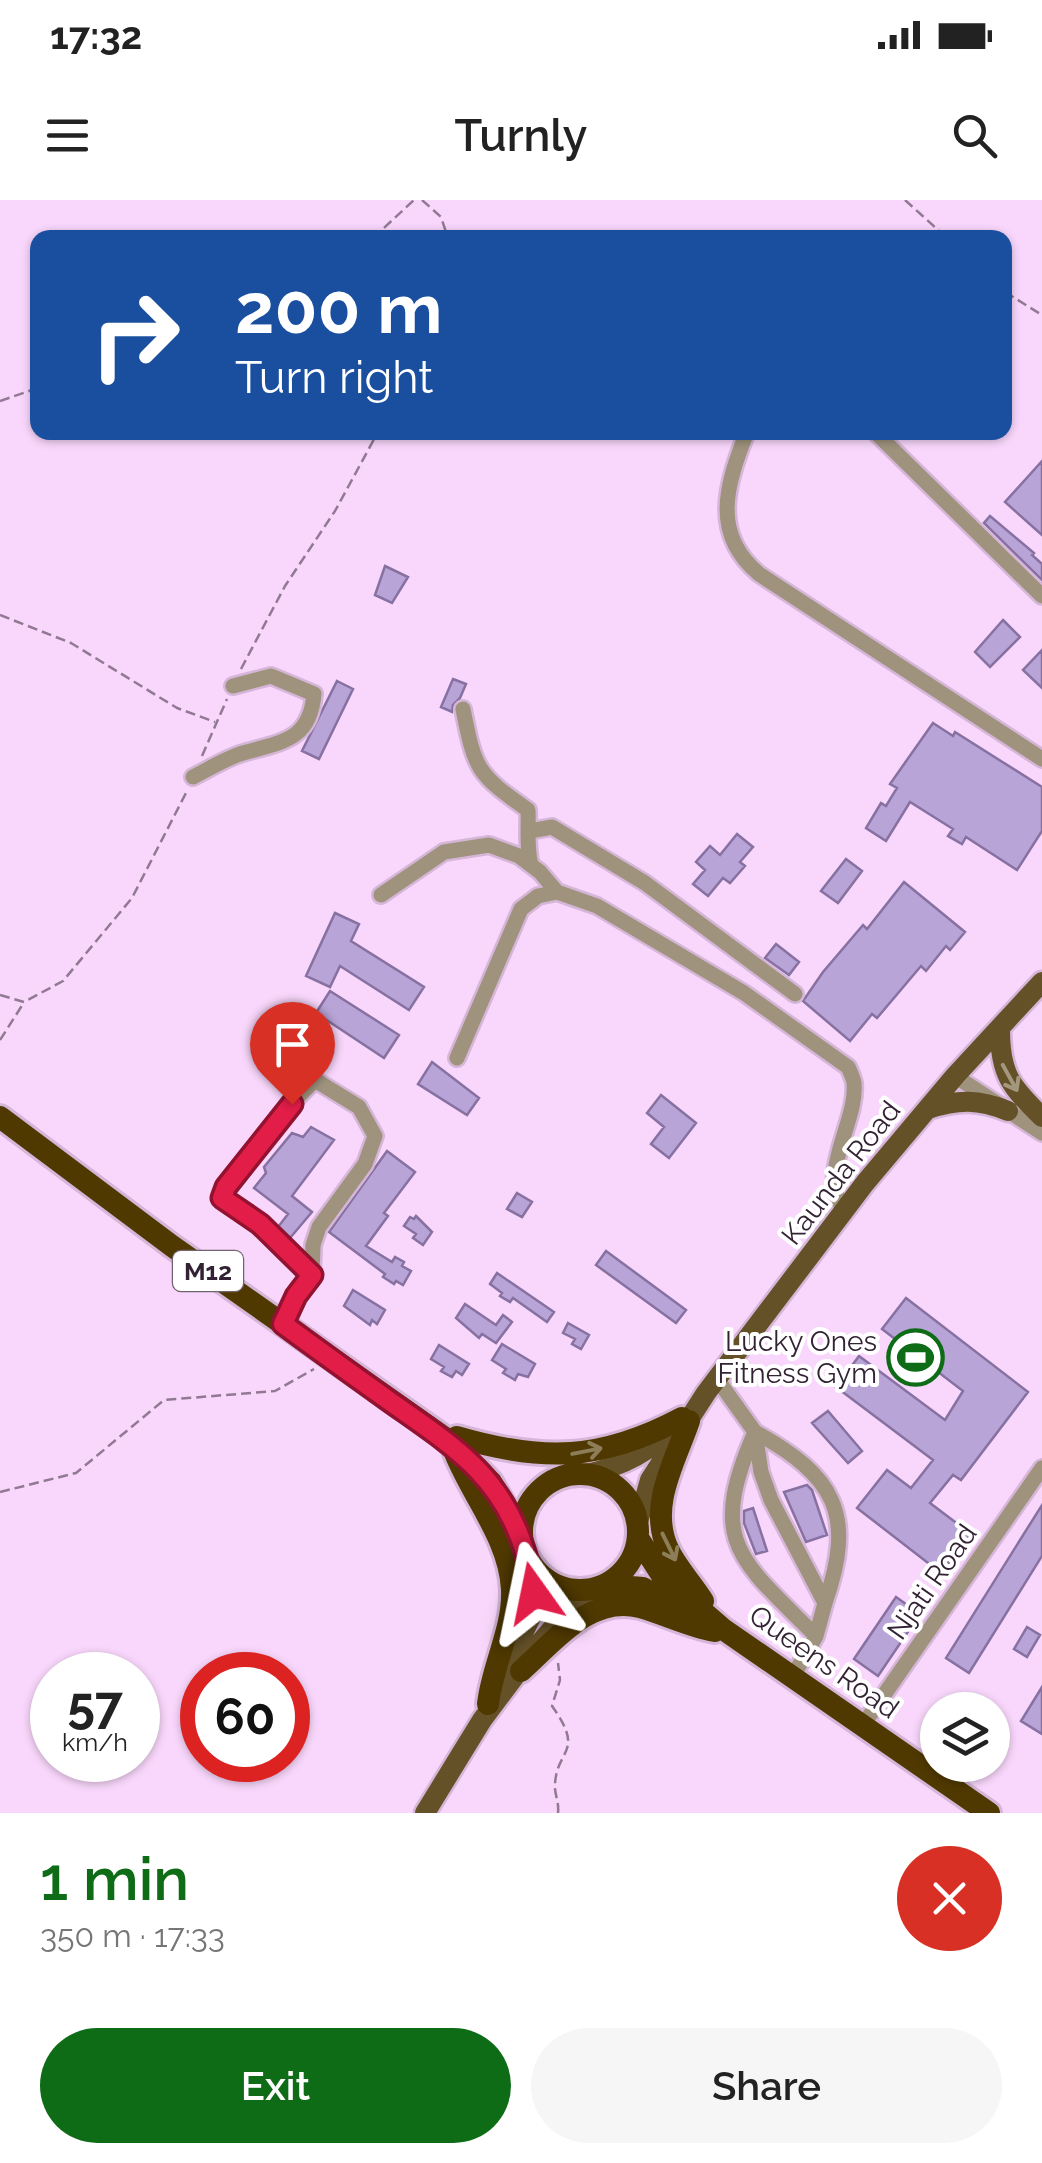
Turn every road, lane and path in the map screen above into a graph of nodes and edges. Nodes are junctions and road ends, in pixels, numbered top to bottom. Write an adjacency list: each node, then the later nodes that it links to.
1 (414, 200): 4 (path)
2 (422, 200): 5 (path)
3 (905, 200): 6 (path)
4 (382, 230)
5 (445, 230)
6 (938, 230)
7 (1012, 296): 8 (path)
8 (1042, 315)
9 (30, 391): 10 (path)
10 (0, 402)
11 (374, 440): 14 (path)
12 (745, 440): 20 (street)
13 (883, 440): 15 (street)
14 (335, 511)
15 (1042, 596)
16 (0, 615): 19 (path)
17 (232, 686): 21 (street)
18 (463, 709): 22 (street)
19 (216, 723)
20 (1042, 759)
21 (193, 776)
22 (528, 810): 23 (street); 24 (street)
23 (552, 827): 24 (street); 29 (street)
24 (530, 831): 25 (street)
25 (530, 865): 26 (street); 27 (street)
26 (557, 892): 33 (street); 40 (street)
27 (381, 895)
28 (1042, 982): 31 (main road, Kaunda Road)
29 (794, 994)
30 (24, 1002): 32 (path)
31 (1000, 1030): 34 (main road, Kaunda Road); 38 (main road, one-way to 38)
32 (0, 1040)
33 (457, 1058)
34 (954, 1076): 35 (main road, Kaunda Road); 36 (street)
35 (924, 1110): 36 (main road); 40 (main road, Kaunda Road)
36 (1008, 1112): 39 (street)
37 (0, 1116): 42 (highway, M12)
38 (1042, 1117)
39 (1042, 1133)
40 (845, 1211): 44 (main road, Kaunda Road)
41 (312, 1275): 41 (street); 42 (street)
42 (283, 1324): 43 (highway, M12)
43 (331, 1360): 47 (highway, M12); 50 (path)
44 (717, 1379): 45 (main road, Kaunda Road); 46 (street)
45 (688, 1416): 47 (highway, one-way to 45); 49 (main road, Kaunda Road); 51 (main road, Kaunda Road); 56 (highway, one-way to 56)
46 (755, 1432): 55 (street); 55 (street); 57 (street)
47 (454, 1440): 49 (highway, M12); 52 (highway, M12); 61 (highway)
48 (1042, 1468): 62 (street, Njati Road)
49 (576, 1474): 51 (highway, M12); 52 (highway)
50 (0, 1492)
51 (638, 1530): 54 (highway); 56 (highway, M12)
52 (521, 1534): 53 (highway, M12)
53 (532, 1566): 54 (highway, M12); 61 (main road)
54 (598, 1587): 56 (highway, M12); 59 (main road)
55 (825, 1603): 57 (street)
56 (719, 1628): 58 (highway); 60 (highway, Queens Road / M12)
57 (816, 1636): 60 (street)
58 (552, 1643): 59 (highway); 64 (path)
59 (520, 1671): 61 (main road)
60 (792, 1678): 62 (highway, Queens Road / M12)
61 (485, 1712): 63 (main road)
62 (863, 1725): 65 (highway, Queens Road / M12)
63 (424, 1813)
64 (558, 1813)
65 (988, 1813)

